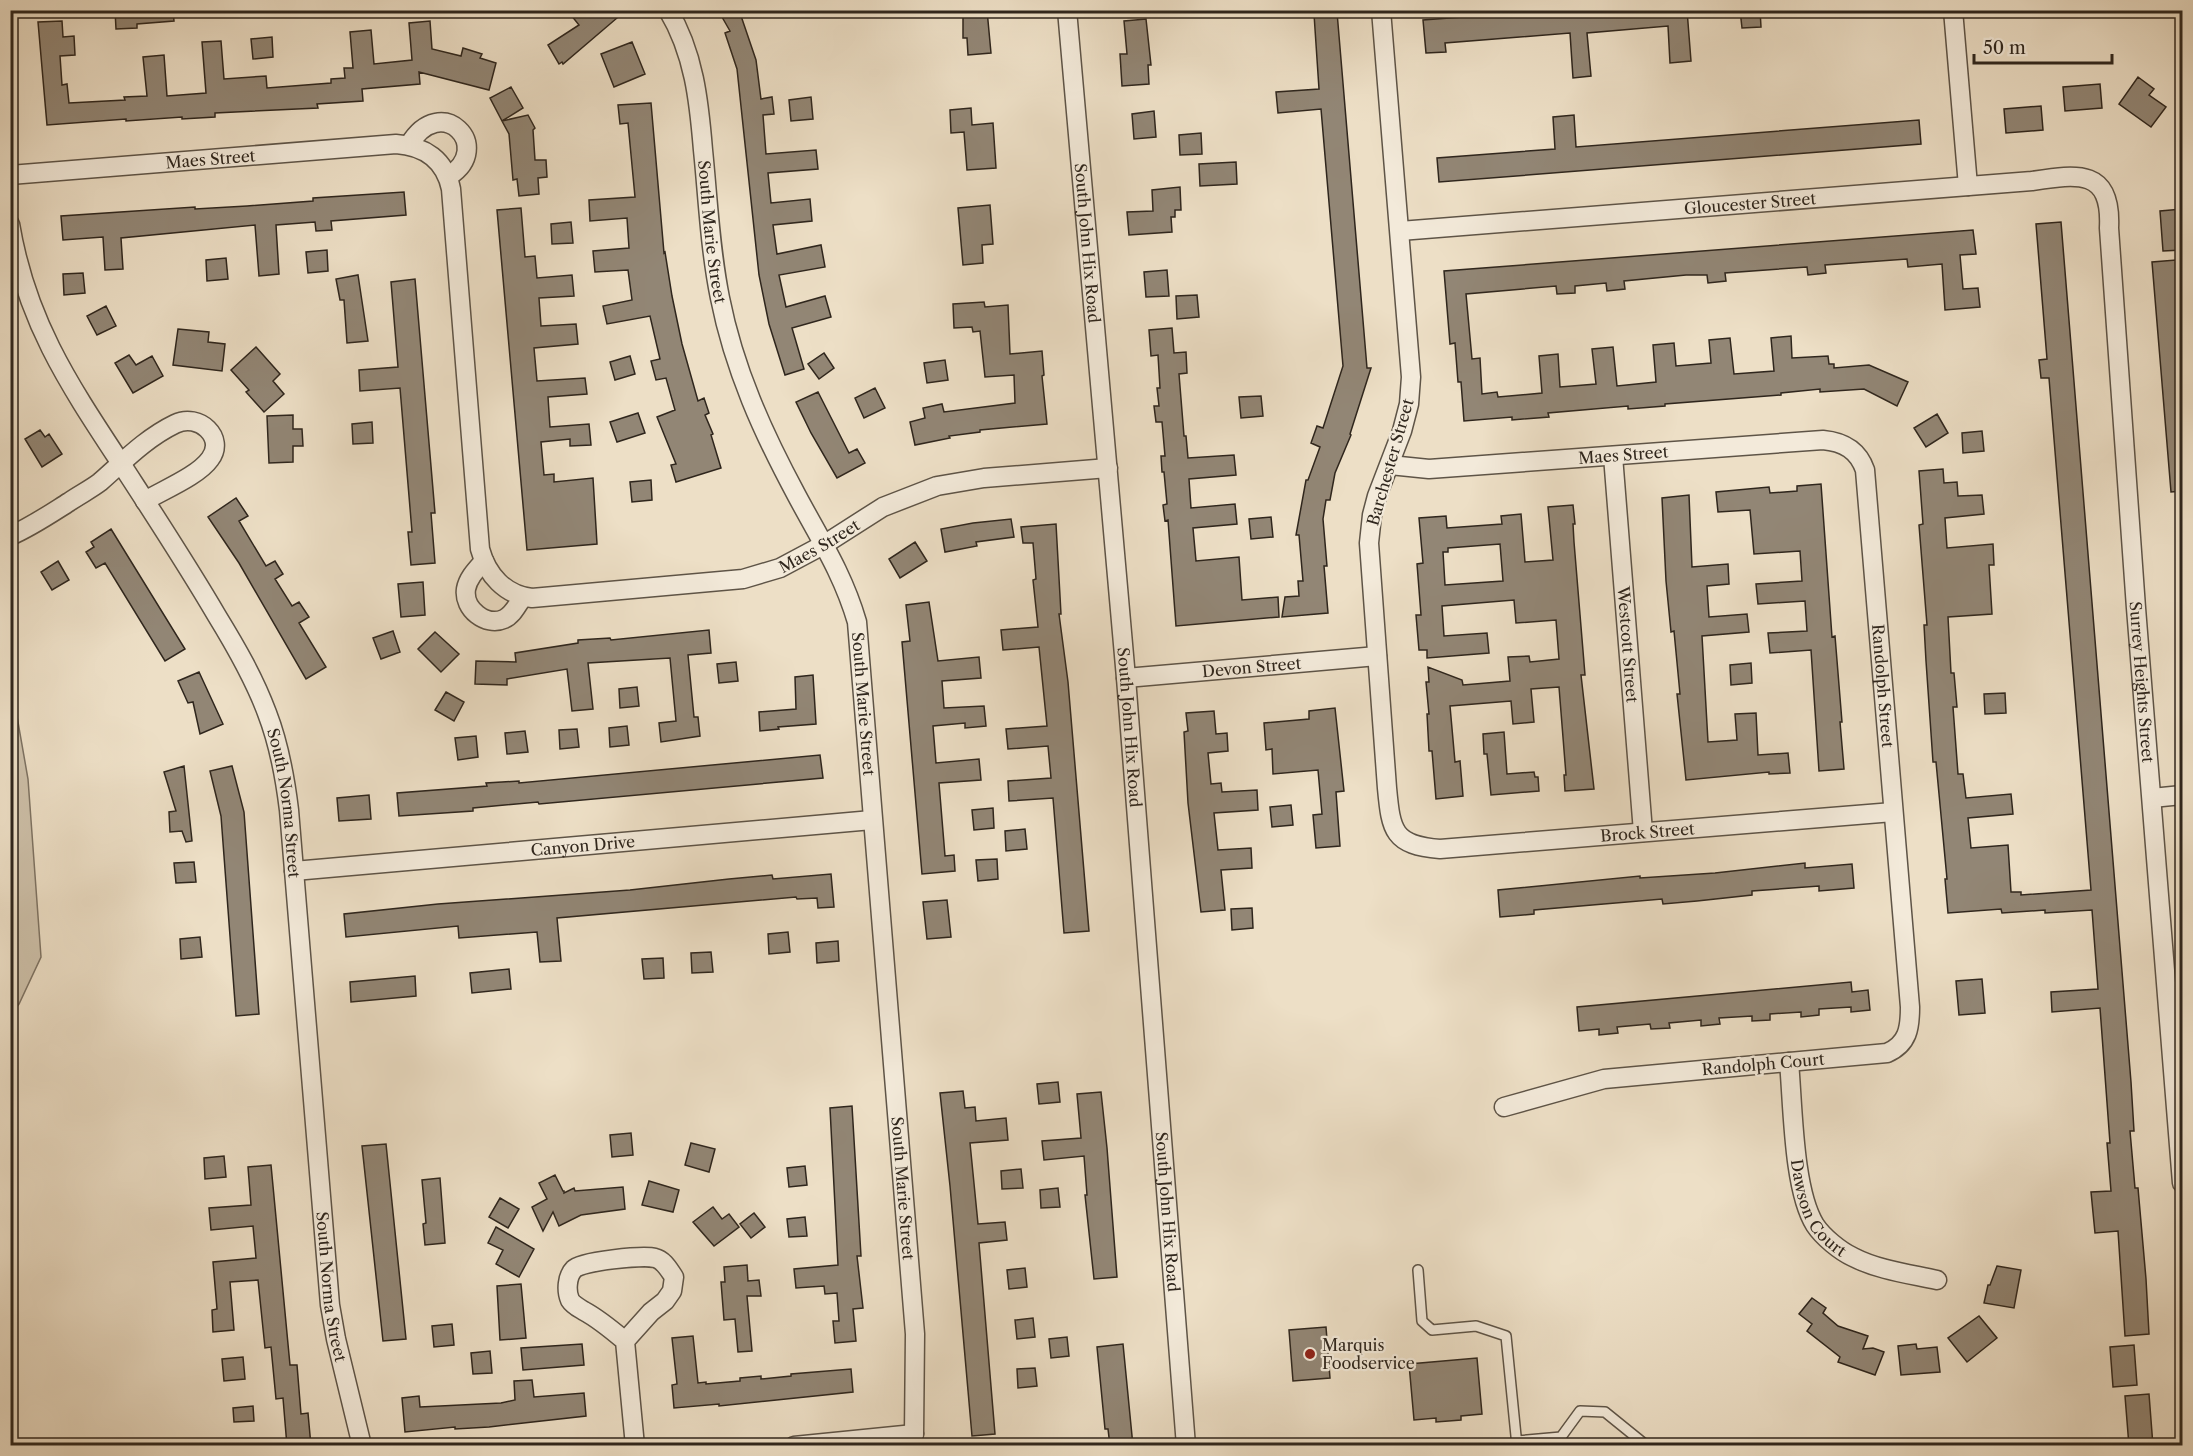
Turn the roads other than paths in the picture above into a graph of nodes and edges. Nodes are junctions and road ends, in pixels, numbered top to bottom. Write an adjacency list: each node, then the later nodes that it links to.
1 (668, 10): 19 (street, South Marie Street)
2 (1067, 10): 16 (street, South John Hix Road)
3 (1381, 10): 11 (street, Barchester Street)
4 (1953, 10): 9 (street)
5 (409, 145): 6 (street, Maes Street); 7 (street, Maes Street); 7 (street)
6 (10, 176)
7 (448, 176): 20 (street)
8 (2098, 184): 9 (street, Gloucester Street); 25 (street, Surrey Heights Street)
9 (1968, 186): 11 (street, Gloucester Street)
10 (10, 224): 14 (street, South Norma Street)
11 (1400, 231): 15 (street, Barchester Street)
12 (1854, 451): 13 (street, Maes Street); 26 (street, Randolph Street)
13 (1612, 456): 15 (street, Maes Street); 28 (street, Westcott Street)
14 (120, 463): 17 (street, South Norma Street); 17 (street); 18 (street)
15 (1390, 465): 22 (street, Barchester Street)
16 (1108, 468): 19 (street, Maes Street); 23 (street, South John Hix Road)
17 (145, 501): 30 (street, South Norma Street)
18 (10, 536)
19 (825, 544): 21 (street, Maes Street); 27 (street, South Marie Street)
20 (484, 561): 21 (street); 21 (street)
21 (523, 597)
22 (1377, 656): 23 (street, Devon Street); 29 (street, Barchester Street)
23 (1126, 678): 44 (street, South John Hix Road)
24 (2182, 795): 25 (street)
25 (2152, 798): 34 (street, Surrey Heights Street)
26 (1893, 812): 28 (street, Brock Street); 31 (street, Randolph Street)
27 (872, 820): 30 (street, Canyon Drive); 39 (street, South Marie Street)
28 (1643, 832): 29 (street, Brock Street)
29 (1403, 838)
30 (294, 872): 41 (street, South Norma Street)
31 (1903, 925): 32 (street, Randolph Court)
32 (1790, 1062): 33 (street, Randolph Court); 36 (street, Dawson Court)
33 (1504, 1107)
34 (2182, 1183)
35 (1418, 1270): 40 (lane)
36 (1937, 1280)
37 (625, 1341): 37 (street); 42 (street)
38 (1562, 1441): 40 (lane); 45 (lane)
39 (914, 1442): 43 (street)
40 (1517, 1443)
41 (362, 1446)
42 (635, 1446)
43 (794, 1446)
44 (1186, 1446)
45 (1647, 1446)

